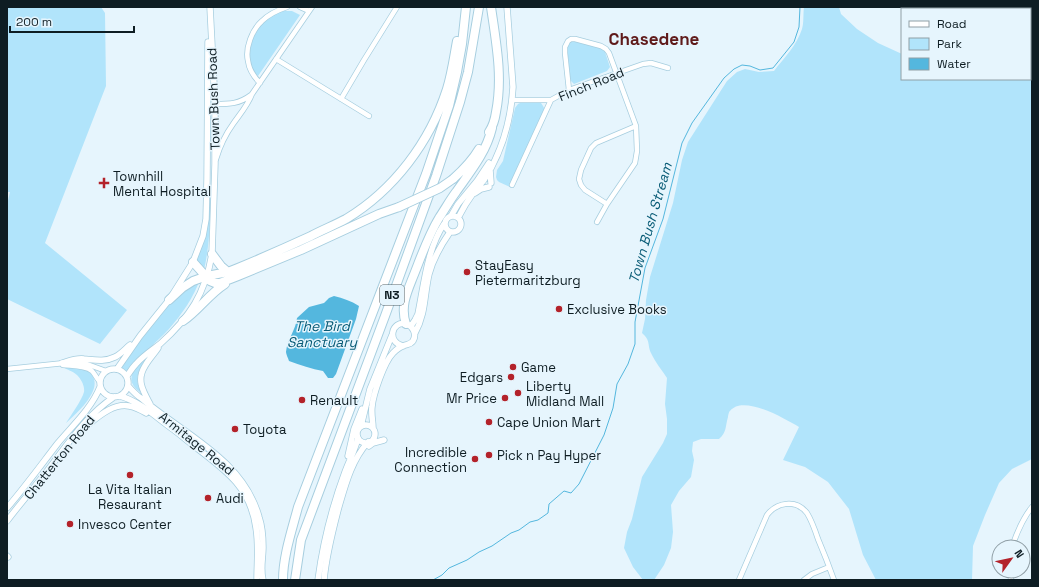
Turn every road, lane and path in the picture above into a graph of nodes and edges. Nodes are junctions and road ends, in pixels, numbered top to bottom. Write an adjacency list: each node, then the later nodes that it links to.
1 (209, 7): 16 (street, Town Bush Road); 20 (street, Town Bush Road)
2 (287, 7): 13 (street)
3 (300, 7): 8 (street)
4 (397, 7): 17 (street)
5 (479, 7): 77 (highway, N3)
6 (491, 7): 24 (highway)
7 (507, 7): 18 (street)
8 (310, 9): 10 (street)
9 (466, 10): 38 (highway); 76 (highway, N3)
10 (276, 59): 13 (street); 17 (street)
11 (668, 68): 12 (street, Finch Road)
12 (616, 73): 14 (street, Finch Road); 14 (street); 23 (street)
13 (260, 83): 15 (street)
14 (570, 90): 19 (street, Finch Road)
15 (252, 94): 20 (street); 26 (street)
16 (207, 97): 20 (street); 22 (street, Town Bush Road)
17 (341, 99): 21 (street)
18 (512, 100): 19 (street, Finch Road); 25 (street)
19 (551, 100): 28 (street)
20 (215, 104): 22 (street); 26 (street, Town Bush Road)
21 (369, 116)
22 (208, 121): 37 (street, Town Bush Road)
23 (636, 126): 30 (street); 30 (street)
24 (492, 128): 40 (highway, bridge); 43 (highway)
25 (503, 139): 27 (street); 31 (street)
26 (215, 164): 36 (street, Town Bush Road)
27 (490, 168): 29 (street); 29 (street)
28 (512, 185)
29 (473, 194): 32 (street)
30 (607, 204): 33 (street)
31 (451, 216): 32 (street); 34 (street)
32 (458, 218): 35 (street)
33 (597, 222)
34 (444, 224): 35 (street); 43 (street)
35 (450, 232): 44 (street)
36 (212, 254): 38 (highway); 39 (street, Town Bush Road)
37 (193, 262): 39 (highway); 41 (street, Town Bush Road)
38 (228, 272): 39 (highway)
39 (207, 276): 40 (highway); 41 (highway); 42 (street, Town Bush Road)
40 (238, 276): 42 (highway)
41 (169, 300): 46 (street, Town Bush Road)
42 (183, 321): 47 (street, Town Bush Road)
43 (408, 325): 44 (street); 45 (street)
44 (415, 333): 48 (street)
45 (392, 334): 48 (street); 57 (street)
46 (140, 336): 49 (street); 52 (street, Town Bush Road)
47 (161, 342): 54 (street, Town Bush Road); 59 (street)
48 (403, 346): 62 (street)
49 (62, 363): 50 (street); 53 (street)
50 (52, 365): 51 (street); 55 (street)
51 (7, 369)
52 (117, 369): 53 (street); 54 (street)
53 (106, 371): 55 (street)
54 (127, 376): 56 (street)
55 (100, 385): 58 (street); 70 (street, Chatterton Road)
56 (128, 386): 58 (street); 59 (street, Armitage Road)
57 (368, 395): 61 (street); 68 (street)
58 (117, 397): 60 (street, Armitage Road); 63 (street, Chatterton Road)
59 (152, 407): 75 (street, Armitage Road)
60 (154, 416): 63 (street); 74 (street, Armitage Road)
61 (361, 426): 62 (street); 64 (street)
62 (373, 428): 66 (street)
63 (73, 436): 71 (street, Chatterton Road)
64 (358, 438): 66 (street); 68 (street)
65 (384, 440): 67 (street)
66 (368, 442): 67 (street)
67 (355, 462): 79 (street)
68 (345, 472): 78 (street)
69 (1032, 507): 72 (street)
70 (7, 508)
71 (7, 521)
72 (1016, 539)
73 (829, 567): 80 (street); 81 (street); 82 (street)
74 (257, 580)
75 (263, 580)
76 (283, 580)
77 (295, 580)
78 (318, 580)
79 (324, 580)
80 (739, 580)
81 (804, 580)
82 (834, 580)

